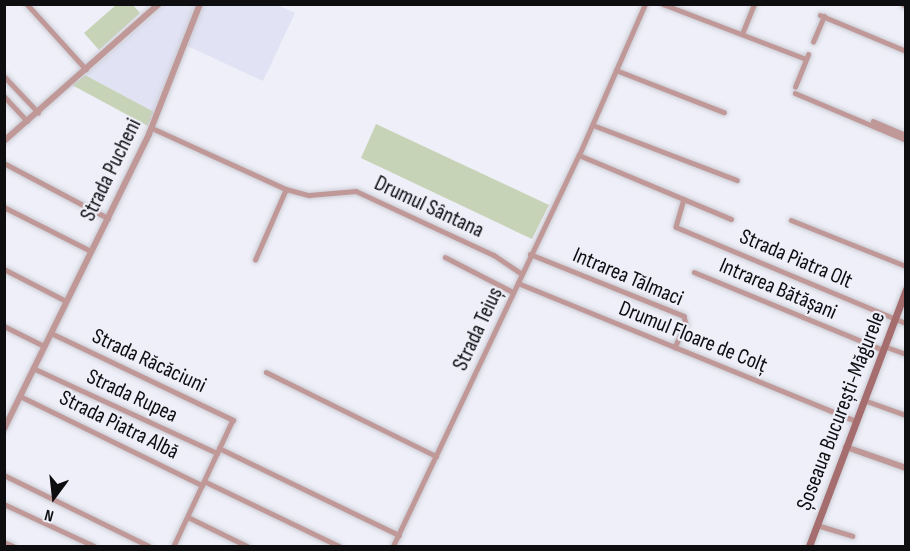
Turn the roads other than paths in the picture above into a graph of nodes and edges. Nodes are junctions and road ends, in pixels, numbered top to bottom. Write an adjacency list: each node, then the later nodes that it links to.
1 (27, 4): 10 (street)
2 (159, 4): 10 (street)
3 (200, 4): 19 (street, Strada Pucheni)
4 (645, 4): 11 (street, Strada Teiuș)
5 (663, 4): 7 (street)
6 (754, 4): 7 (street)
7 (742, 34): 21 (street)
8 (813, 42): 9 (street)
9 (906, 51)
10 (86, 69): 14 (street)
11 (616, 70): 15 (street); 18 (street, Strada Teiuș)
12 (4, 76): 14 (street)
13 (4, 96): 16 (street)
14 (38, 112): 16 (street)
15 (724, 112)
16 (27, 121): 22 (street)
17 (873, 122): 20 (street)
18 (593, 125): 23 (street, Strada Teiuș); 25 (street)
19 (152, 128): 26 (street, Drumul Sântana); 29 (street, Strada Pucheni)
20 (906, 135)
21 (906, 140)
22 (4, 141)
23 (579, 156): 27 (street); 33 (street, Strada Teiuș)
24 (4, 163): 29 (street)
25 (737, 180)
26 (286, 189): 35 (street); 39 (street, Drumul Sântana)
27 (684, 199): 30 (street); 44 (street, Strada Piatra Olt)
28 (4, 207): 32 (street)
29 (108, 218): 32 (street, Strada Pucheni)
30 (731, 219)
31 (791, 220): 36 (street)
32 (91, 251): 43 (street, Strada Pucheni)
33 (530, 254): 39 (street, Strada Teiuș); 49 (street, Intrarea Tălmaci)
34 (445, 257): 42 (street)
35 (255, 260)
36 (906, 266)
37 (4, 269): 43 (street)
38 (694, 272): 50 (street, Intrarea Bătășani)
39 (521, 273): 40 (street, Strada Teiuș)
40 (518, 283): 42 (street, Strada Teiuș); 49 (street, Drumul Floare de Colț)
41 (905, 291): 44 (main road, Șoseaua București-Măgurele)
42 (513, 292): 61 (street, Strada Teiuș)
43 (66, 301): 47 (street, Strada Pucheni)
44 (895, 319): 45 (street, Strada Piatra Olt); 50 (main road, Șoseaua București-Măgurele)
45 (906, 323)
46 (4, 326): 48 (street)
47 (51, 333): 48 (street, Strada Pucheni); 60 (street, Strada Răcăciuni)
48 (44, 346): 52 (street, Strada Pucheni)
49 (675, 348): 57 (street, Drumul Floare de Colț)
50 (884, 348): 51 (street, Intrarea Bătășani); 55 (main road, Șoseaua București-Măgurele)
51 (906, 354)
52 (33, 368): 54 (street, Strada Pucheni); 60 (street, Strada Rupea)
53 (266, 372): 61 (street)
54 (20, 396): 58 (street, Strada Pucheni); 64 (street, Strada Piatra Albă)
55 (864, 400): 56 (street); 57 (main road, Șoseaua București-Măgurele)
56 (906, 416)
57 (856, 422): 59 (main road, Șoseaua București-Măgurele)
58 (4, 429)
59 (846, 447): 62 (street); 67 (main road, Șoseaua București-Măgurele)
60 (218, 451): 64 (street); 68 (street, Strada Rupea)
61 (436, 456): 68 (street, Strada Teiuș)
62 (906, 468)
63 (4, 475): 73 (street)
64 (203, 483): 66 (street); 76 (street, Strada Piatra Albă)
65 (4, 504): 72 (street)
66 (188, 517): 74 (street); 75 (street)
67 (818, 525): 69 (street); 78 (main road, Șoseaua București-Măgurele)
68 (399, 536): 77 (street, Strada Teiuș)
69 (852, 536)
70 (4, 542): 71 (street)
71 (13, 546)
72 (94, 546)
73 (149, 546)
74 (174, 546)
75 (247, 546)
76 (339, 546)
77 (393, 546)
78 (809, 546)

